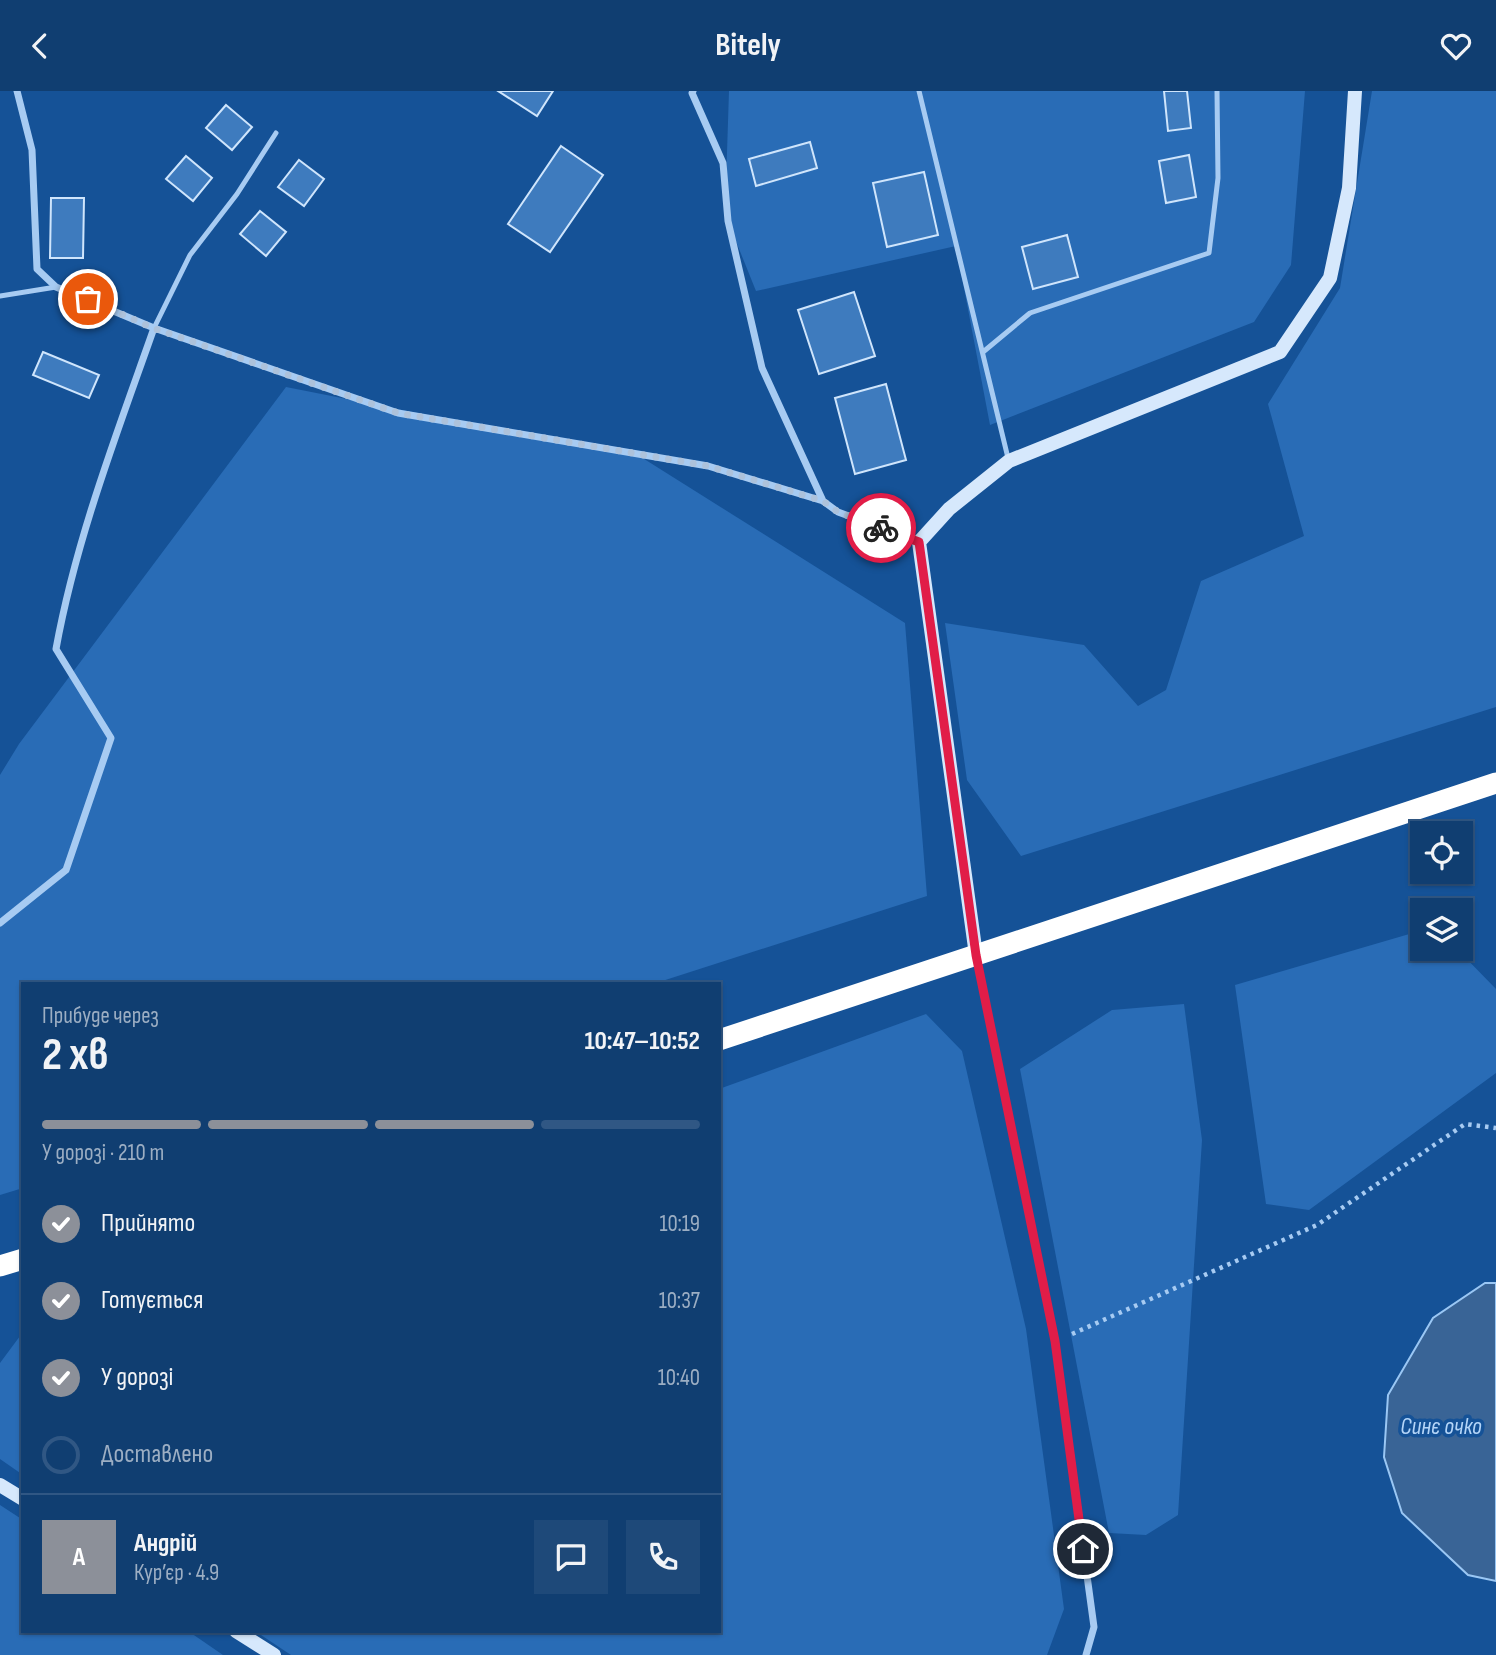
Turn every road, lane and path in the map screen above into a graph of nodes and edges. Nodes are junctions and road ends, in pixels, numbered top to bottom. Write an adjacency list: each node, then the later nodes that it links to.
1 (17, 91): 7 (street)
2 (693, 91): 12 (street)
3 (919, 91): 10 (lane)
4 (1217, 91): 10 (lane)
5 (1354, 91): 11 (street)
6 (276, 133): 9 (lane)
7 (56, 287): 8 (lane); 9 (street)
8 (0, 296)
9 (153, 328): 12 (street); 15 (street)
10 (983, 352): 11 (lane)
11 (1009, 461): 13 (street)
12 (823, 501): 13 (street)
13 (919, 542): 16 (street)
14 (1496, 783): 16 (highway)
15 (0, 923)
16 (976, 955): 17 (highway); 21 (street)
17 (721, 1039)
18 (1496, 1128): 21 (path)
19 (21, 1260): 20 (highway)
20 (0, 1266)
21 (1055, 1341): 26 (street)
22 (0, 1485): 23 (street)
23 (21, 1498)
24 (239, 1633): 25 (street)
25 (274, 1655)
26 (1086, 1655)

